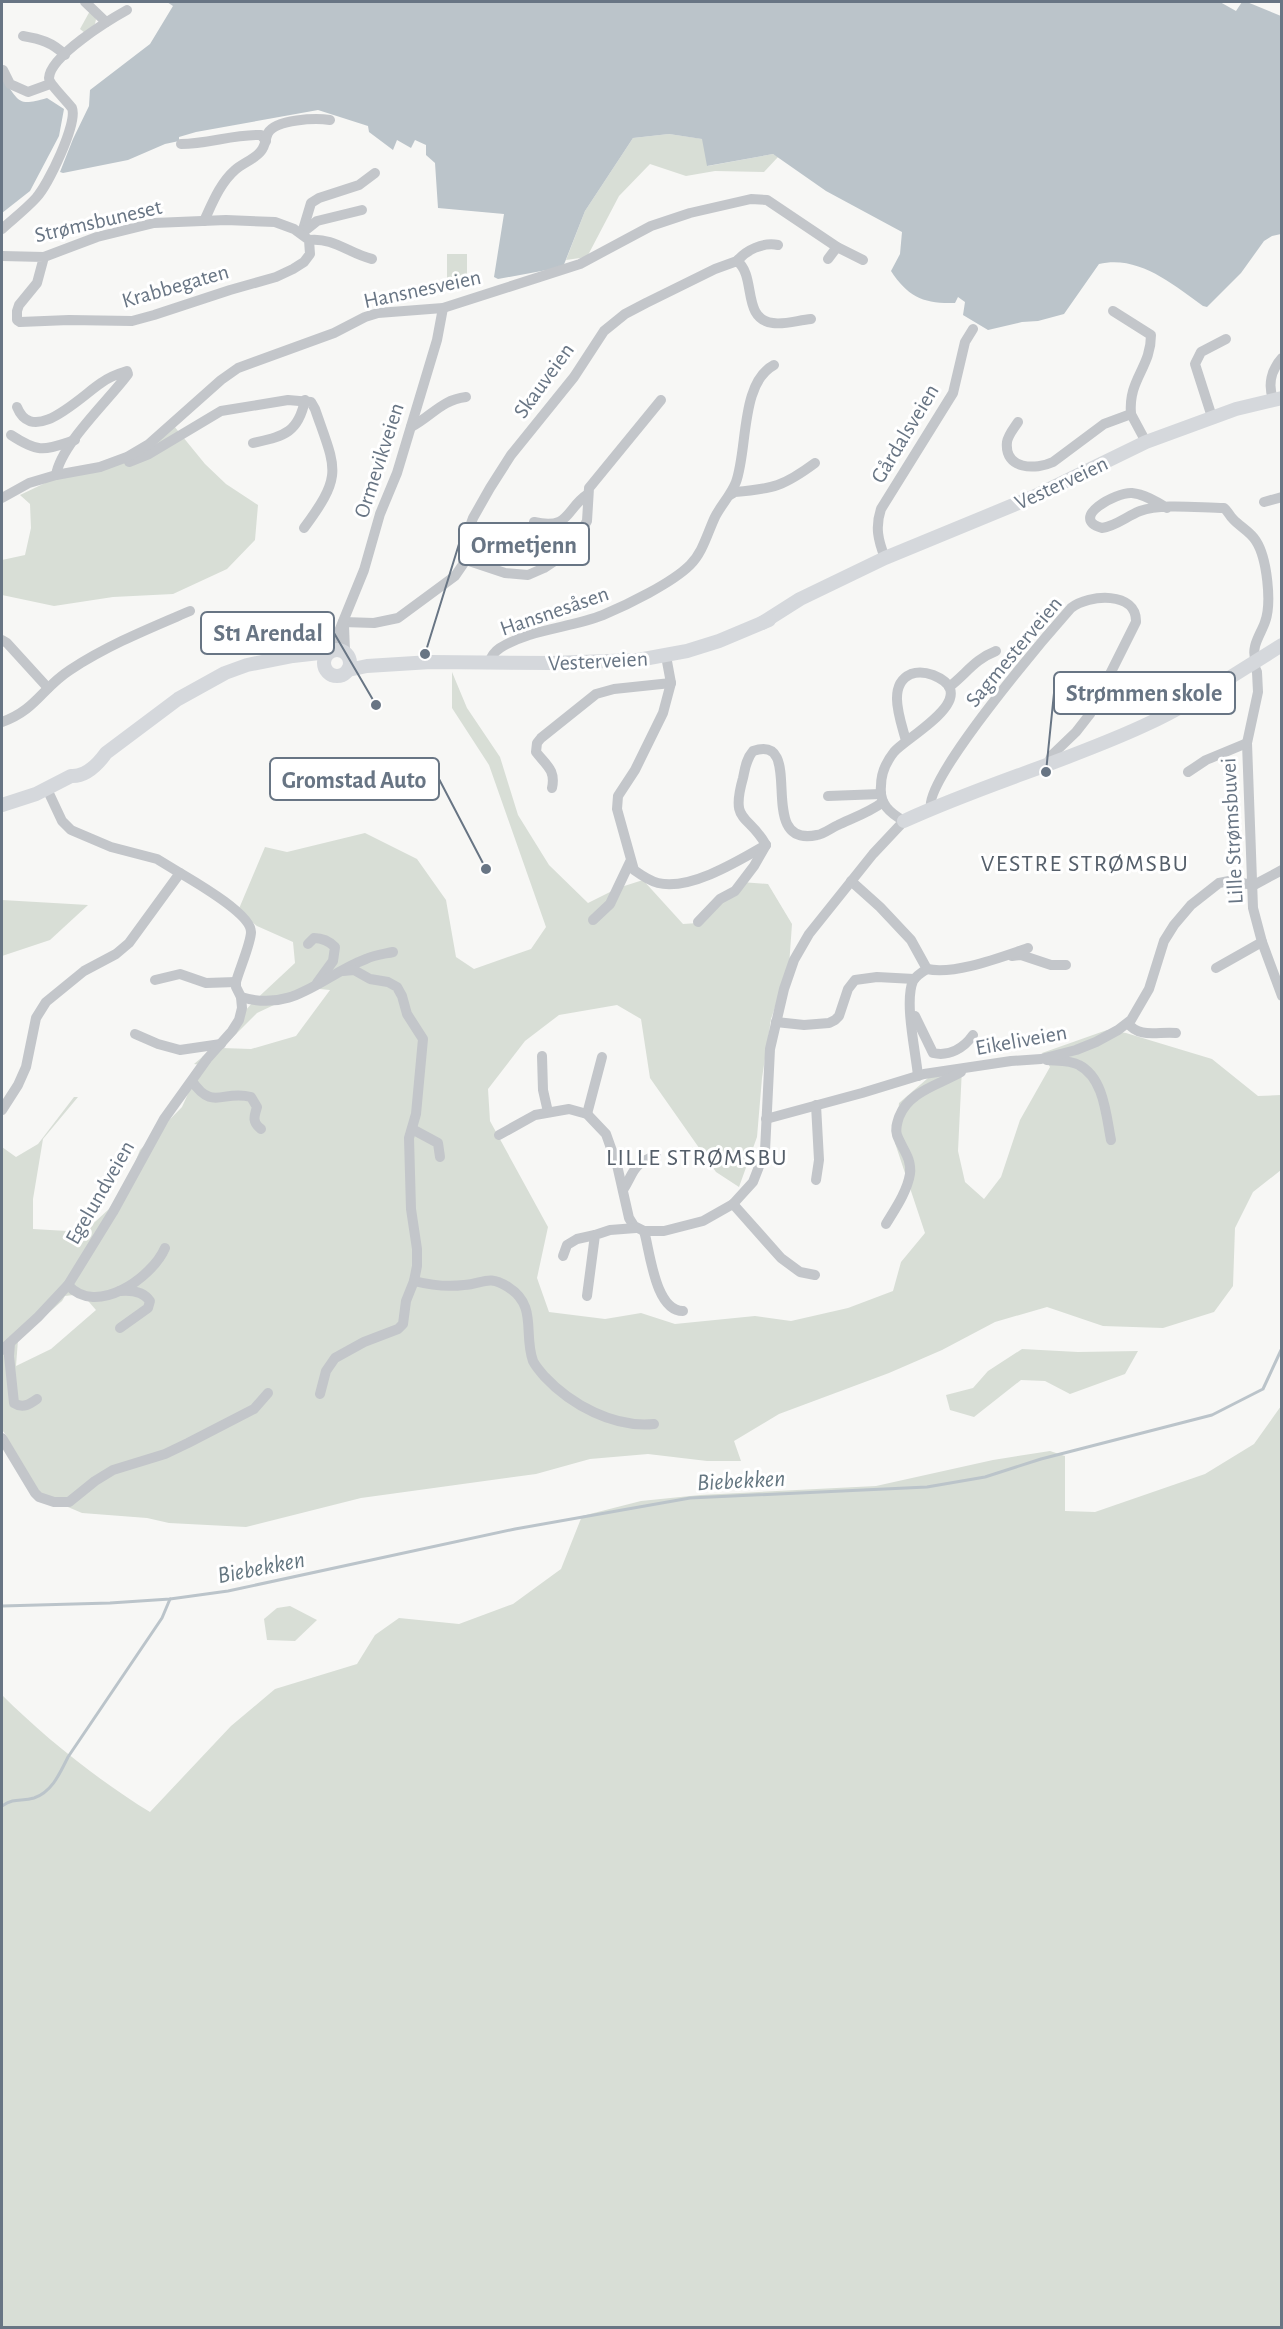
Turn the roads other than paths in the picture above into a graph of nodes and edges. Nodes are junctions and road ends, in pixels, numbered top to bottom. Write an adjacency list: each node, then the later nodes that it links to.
1 (85, 2): 3 (street)
2 (127, 10): 3 (street)
3 (106, 22): 5 (street)
4 (23, 36): 5 (street)
5 (65, 55): 7 (street)
6 (3, 70): 7 (street)
7 (50, 84): 14 (street)
8 (330, 120): 9 (street)
9 (266, 141): 10 (street); 13 (street)
10 (181, 144)
11 (375, 173): 15 (street)
12 (362, 210): 15 (street)
13 (204, 222): 15 (street, Strømsbuneset); 19 (street, Strømsbuneset)
14 (2, 230)
15 (305, 236): 19 (street, Krabbegaten); 20 (street, Strømsbuneset)
16 (778, 245): 23 (street, Skauveien)
17 (837, 247): 21 (street); 22 (street, Hansnesveien); 24 (street, Hansnesveien)
18 (2, 256): 19 (street, Strømsbuneset)
19 (44, 257)
20 (372, 259)
21 (828, 259)
22 (863, 260)
23 (737, 261): 26 (street); 56 (street, Skauveien)
24 (442, 308): 39 (street, Ormevikveien); 44 (street, Hansnesveien)
25 (1113, 311): 36 (street)
26 (811, 319)
27 (972, 329): 55 (street, Gårdalsveien)
28 (1226, 339): 37 (street)
29 (1281, 358): 32 (street)
30 (774, 365): 48 (street, Hansnesåsen)
31 (466, 397): 39 (street)
32 (1277, 398): 37 (main road, Vesterveien)
33 (304, 400): 43 (street); 44 (street); 54 (street)
34 (661, 400): 47 (street)
35 (17, 406): 41 (street)
36 (1131, 414): 38 (street); 42 (street)
37 (1212, 417): 42 (main road, Vesterveien)
38 (1018, 422)
39 (411, 427): 58 (street, Ormevikveien)
40 (10, 435): 41 (street)
41 (75, 440): 46 (street)
42 (1146, 442): 55 (main road, Vesterveien)
43 (253, 443)
44 (114, 463): 46 (street, Hansnesveien)
45 (815, 463): 48 (street)
46 (56, 475): 50 (street, Hansnesveien)
47 (588, 494): 53 (street); 56 (street)
48 (730, 495): 66 (street, Hansnesåsen)
49 (1281, 497): 51 (street)
50 (2, 498)
51 (1264, 502)
52 (1167, 508): 52 (street, Lille Strømsbuvei); 67 (street, Lille Strømsbuvei)
53 (534, 522)
54 (304, 528)
55 (885, 558): 63 (main road, Vesterveien)
56 (466, 560): 58 (street)
57 (190, 611): 71 (street)
58 (343, 622): 62 (street, Ormevikveien)
59 (2, 640): 71 (street)
60 (1281, 645): 67 (main road)
61 (996, 651): 72 (street)
62 (338, 652): 64 (main road, Vesterveien); 65 (main road, Vesterveien); 68 (main road); 69 (main road)
63 (666, 656): 66 (main road, Vesterveien); 70 (street)
64 (272, 660): 69 (main road, Vesterveien); 79 (main road, Vesterveien)
65 (429, 662): 66 (main road, Vesterveien); 68 (main road, Vesterveien)
66 (489, 662)
67 (1255, 662): 75 (street, Lille Strømsbuvei); 76 (main road)
68 (348, 670): 69 (main road)
69 (326, 671)
70 (670, 683): 78 (street); 86 (street)
71 (48, 687): 73 (street)
72 (949, 687): 74 (street); 74 (street)
73 (2, 722)
74 (906, 741): 81 (street)
75 (1247, 743): 77 (street); 90 (street, Lille Strømsbuvei)
76 (1048, 764): 83 (main road); 83 (street, Sagmesterveien)
77 (1188, 772)
78 (552, 788)
79 (47, 789): 82 (main road, Vesterveien); 88 (street)
80 (828, 796): 81 (street)
81 (882, 798): 84 (street); 85 (street)
82 (2, 805)
83 (931, 808): 84 (main road)
84 (904, 821): 89 (street)
85 (766, 845): 86 (street); 92 (street)
86 (630, 862): 91 (street)
87 (1281, 872): 90 (street)
88 (180, 873): 104 (street); 122 (street)
89 (851, 881): 100 (street); 109 (street)
90 (1251, 884): 93 (street, Lille Strømsbuvei); 110 (street, Eikeliveien)
91 (593, 920)
92 (698, 922)
93 (1262, 942): 99 (street); 106 (street, Lille Strømsbuvei)
94 (308, 944): 105 (street)
95 (1028, 948): 97 (street)
96 (393, 952): 101 (street)
97 (1003, 956): 98 (street); 100 (street)
98 (1066, 965)
99 (1216, 968)
100 (927, 969): 102 (street)
101 (343, 971): 105 (street); 127 (street)
102 (914, 979): 108 (street); 109 (street)
103 (155, 980): 104 (street)
104 (236, 982): 107 (street, Egelundveien)
105 (316, 986): 107 (street)
106 (1281, 996)
107 (241, 997): 114 (street, Egelundveien)
108 (910, 1002): 113 (street); 119 (street)
109 (776, 1022): 125 (street)
110 (1128, 1023): 112 (street); 117 (street, Eikeliveien)
111 (135, 1034): 114 (street)
112 (1176, 1034)
113 (973, 1035)
114 (221, 1044): 120 (street, Egelundveien)
115 (542, 1056): 123 (street)
116 (602, 1057): 124 (street)
117 (1041, 1059): 118 (street, Eikeliveien); 129 (street)
118 (963, 1069): 119 (street, Eikeliveien); 135 (street, Eikeliveien)
119 (918, 1076): 121 (street, Eikeliveien)
120 (192, 1081): 126 (street); 142 (street, Egelundveien)
121 (816, 1105): 125 (street, Eikeliveien); 132 (street)
122 (2, 1110)
123 (548, 1112): 124 (street); 128 (street)
124 (587, 1114): 133 (street)
125 (766, 1119): 134 (street)
126 (261, 1129)
127 (412, 1129): 131 (street); 141 (street)
128 (499, 1135)
129 (1111, 1140)
130 (656, 1155): 133 (street)
131 (440, 1157)
132 (816, 1180)
133 (622, 1190): 136 (street)
134 (734, 1204): 136 (street); 140 (street)
135 (886, 1224)
136 (640, 1229): 137 (street); 145 (street)
137 (595, 1235): 139 (street); 144 (street)
138 (165, 1248): 143 (street)
139 (563, 1256)
140 (815, 1275)
141 (414, 1281): 149 (street); 151 (street)
142 (68, 1284): 143 (street); 147 (street, Egelundveien)
143 (114, 1292): 146 (street)
144 (587, 1296)
145 (683, 1311)
146 (120, 1328)
147 (6, 1347): 150 (street)
148 (268, 1393): 152 (street)
149 (320, 1394)
150 (37, 1399)
151 (654, 1424)
152 (2, 1438)

